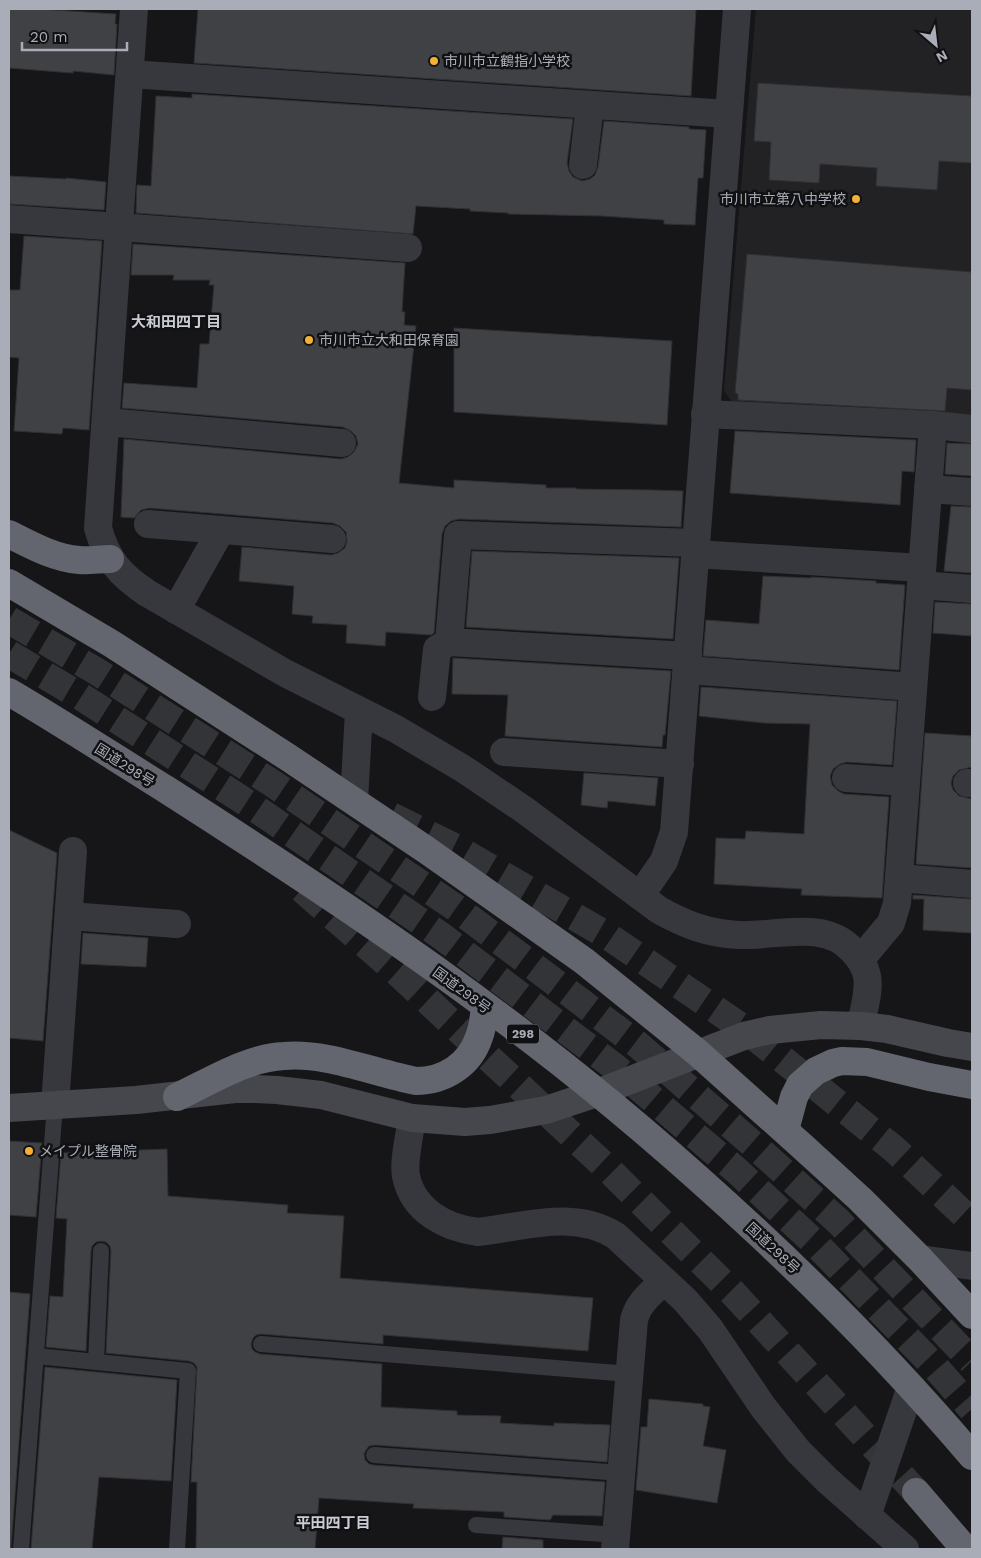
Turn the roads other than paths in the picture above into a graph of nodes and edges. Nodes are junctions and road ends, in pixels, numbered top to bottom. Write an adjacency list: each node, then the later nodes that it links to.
1 (134, 9): 3 (street)
2 (737, 9): 5 (street)
3 (130, 74): 4 (street); 8 (street)
4 (590, 105): 5 (street); 6 (street)
5 (728, 114): 10 (street)
6 (583, 164)
7 (9, 219): 8 (street)
8 (118, 228): 9 (street); 11 (street)
9 (408, 248)
10 (705, 414): 12 (street); 21 (street)
11 (106, 422): 14 (street); 22 (street)
12 (933, 425): 13 (street); 15 (street)
13 (972, 429)
14 (342, 443)
15 (928, 489): 16 (street); 23 (street)
16 (972, 492)
17 (148, 524): 18 (street)
18 (221, 530): 20 (street); 26 (street)
19 (9, 534): 22 (highway)
20 (332, 540)
21 (696, 549): 23 (street); 27 (street); 28 (street)
22 (110, 559): 26 (street)
23 (922, 576): 25 (street); 29 (street)
24 (9, 583): 37 (highway)
25 (972, 589)
26 (176, 610): 32 (street)
27 (449, 642): 28 (street); 31 (street)
28 (688, 663): 29 (street); 34 (street)
29 (913, 687): 36 (street)
30 (9, 692): 45 (highway, 国道298号 / 298)
31 (432, 698)
32 (359, 711): 37 (street); 41 (street)
33 (504, 752): 34 (street)
34 (680, 764): 41 (street)
35 (846, 778): 36 (street)
36 (906, 782): 39 (street)
37 (354, 800): 48 (highway)
38 (73, 851): 42 (street)
39 (899, 878): 40 (street); 44 (street)
40 (972, 884)
41 (640, 896): 44 (street)
42 (69, 916): 43 (street); 52 (street)
43 (177, 924)
44 (861, 959): 46 (street)
45 (485, 1006): 50 (highway, 国道298号 / 298); 51 (highway)
46 (861, 1026): 47 (street); 48 (street)
47 (972, 1047)
48 (698, 1053): 50 (street); 55 (highway)
49 (972, 1085): 55 (highway)
50 (596, 1092): 54 (street); 65 (highway, 国道298号 / 298)
51 (177, 1097): 52 (street); 54 (street)
52 (55, 1105): 53 (street); 62 (lane)
53 (9, 1108)
54 (412, 1118): 59 (street)
55 (785, 1130): 57 (highway)
56 (102, 1251): 63 (lane)
57 (920, 1259): 58 (street); 60 (highway)
58 (972, 1266)
59 (664, 1281): 64 (street); 70 (street)
60 (972, 1315)
61 (261, 1344): 64 (lane)
62 (36, 1356): 63 (lane); 73 (lane)
63 (96, 1362): 74 (lane)
64 (629, 1374): 68 (street)
65 (911, 1387): 67 (highway, 国道298号 / 298); 70 (street)
66 (374, 1455): 68 (lane)
67 (972, 1456)
68 (622, 1472): 72 (street)
69 (916, 1492): 76 (highway)
70 (867, 1516): 75 (street)
71 (476, 1525): 72 (lane)
72 (616, 1542)
73 (21, 1549)
74 (177, 1549)
75 (905, 1549)
76 (965, 1549)

